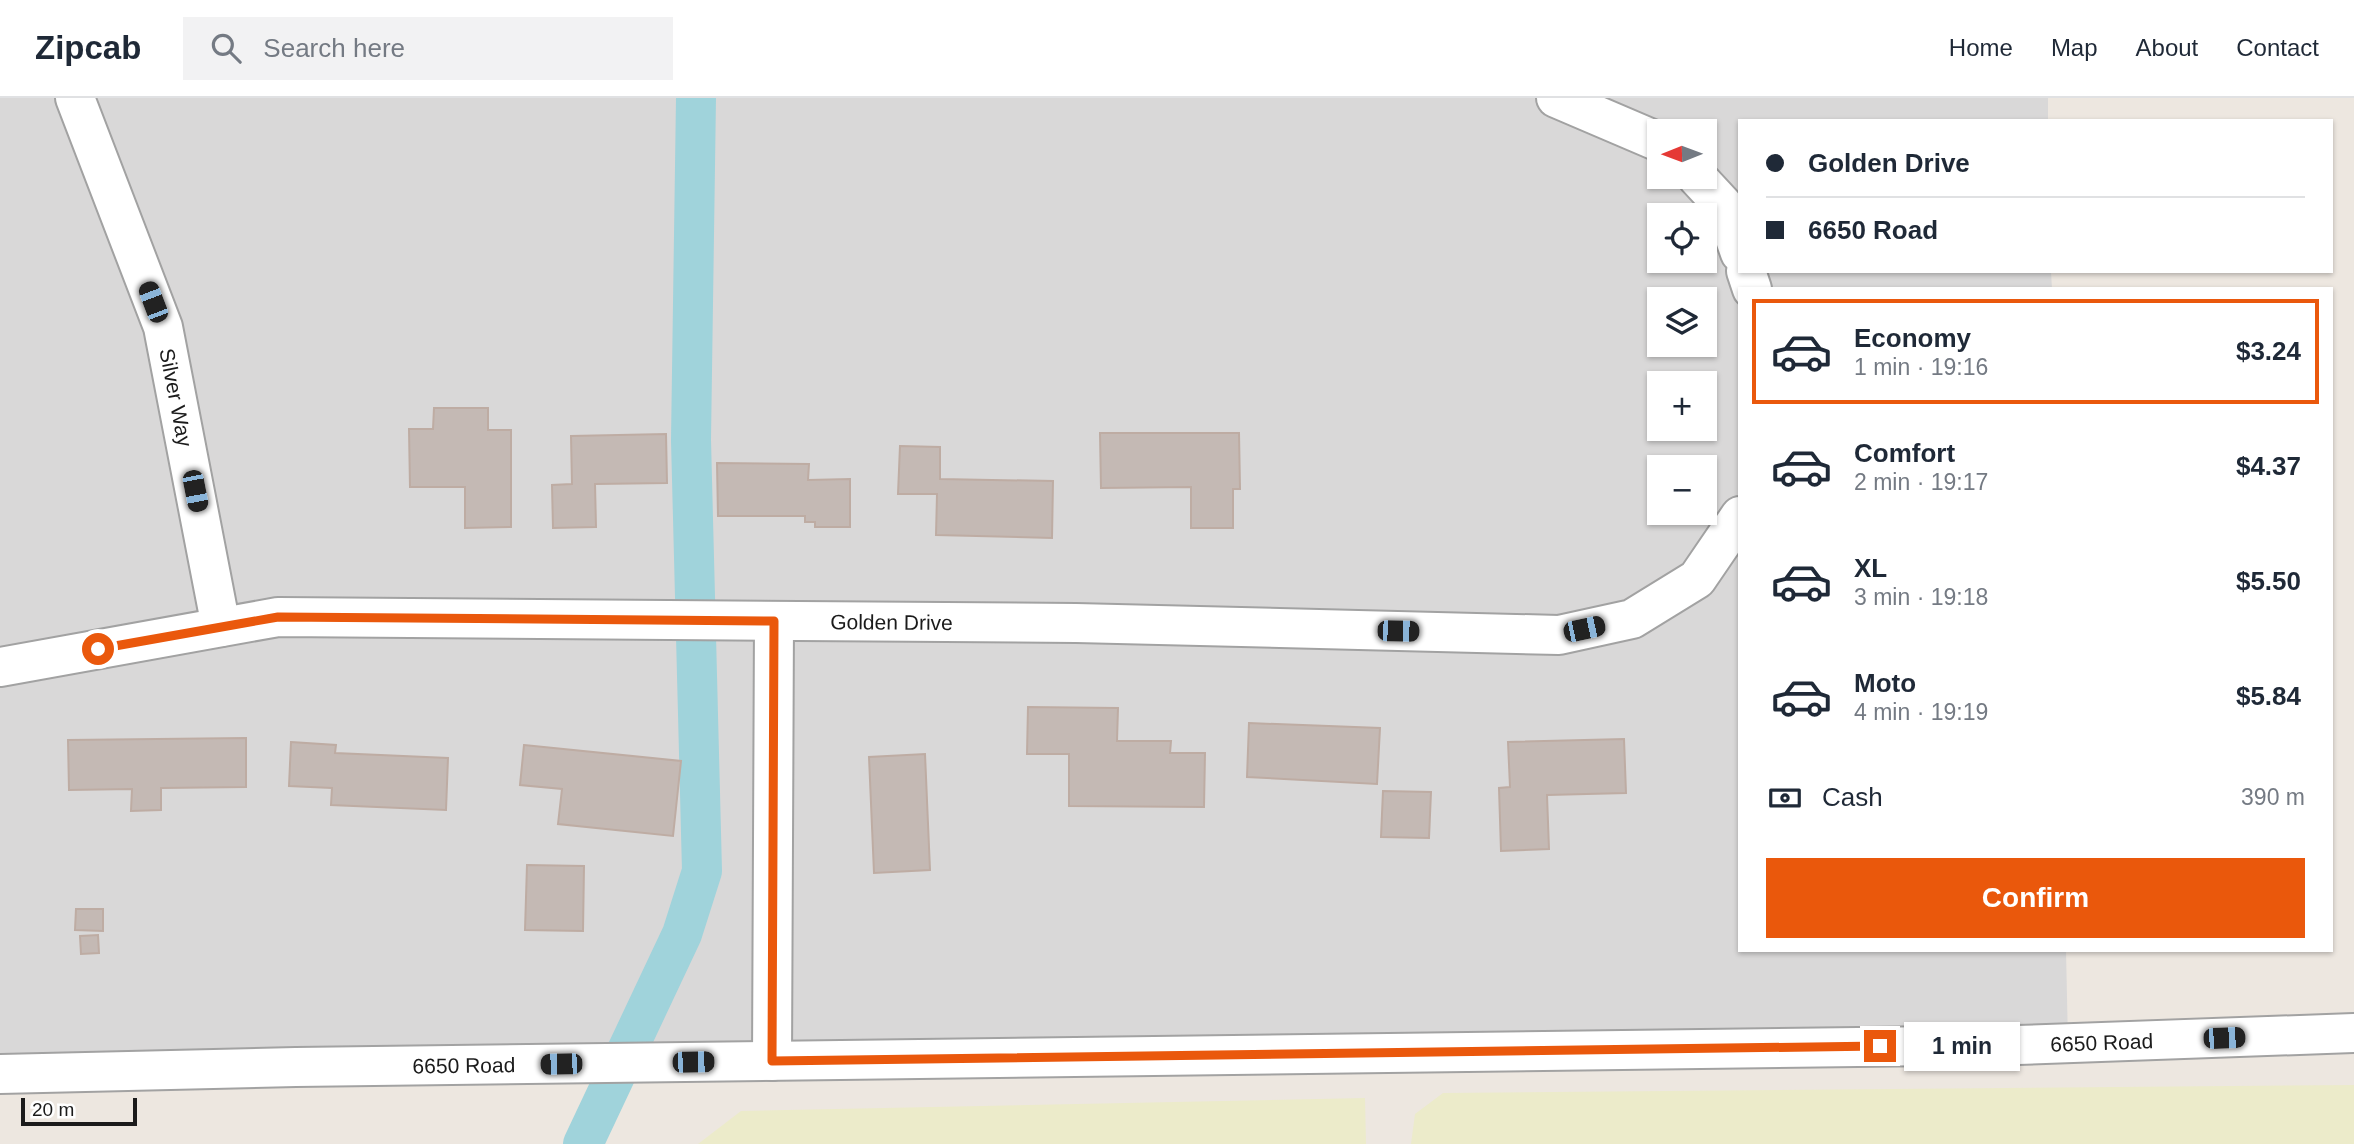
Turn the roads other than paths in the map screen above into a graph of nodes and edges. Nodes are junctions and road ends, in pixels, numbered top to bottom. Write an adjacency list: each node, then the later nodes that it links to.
1 (75, 98): 8 (street, Silver Way)
2 (1556, 98): 3 (street)
3 (1647, 137)
4 (1708, 189): 5 (street)
5 (1738, 247)
6 (1738, 519): 7 (street, Golden Drive)
7 (774, 621): 8 (street, Golden Drive); 11 (street)
8 (221, 627): 9 (street, Golden Drive)
9 (0, 667)
10 (2354, 1033): 11 (street, 6650 Road)
11 (772, 1061): 12 (street, 6650 Road)
12 (0, 1074)

